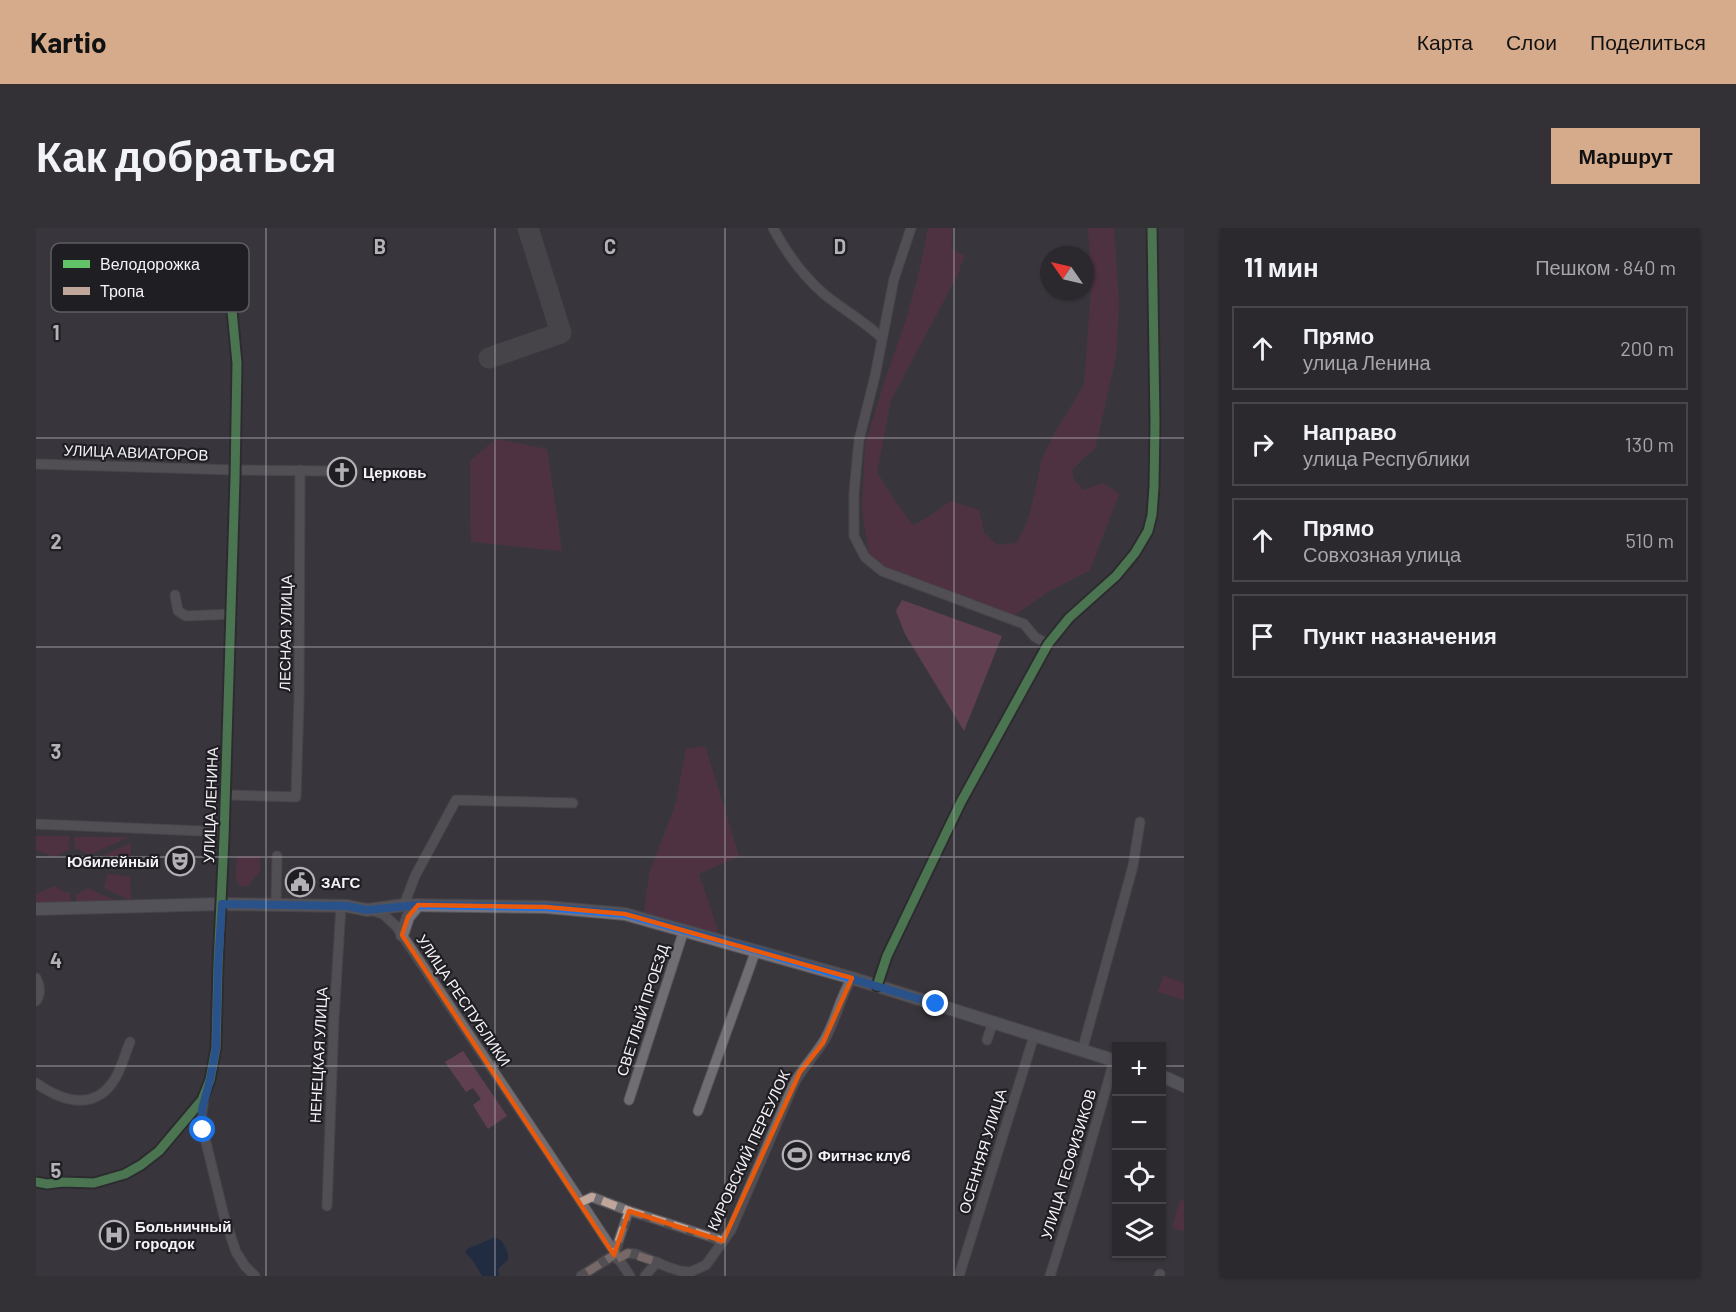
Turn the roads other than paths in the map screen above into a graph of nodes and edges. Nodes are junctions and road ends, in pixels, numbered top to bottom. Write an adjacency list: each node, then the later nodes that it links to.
1 (773, 228): 5 (street)
2 (911, 228): 5 (street)
3 (1152, 228): 12 (street)
4 (232, 312): 7 (street, УЛИЦА ЛЕНИНА)
5 (882, 338): 12 (street)
6 (36, 464): 7 (street, УЛИЦА АВИАТОРОВ)
7 (235, 470): 8 (street, УЛИЦА АВИАТОРОВ); 11 (street, УЛИЦА ЛЕНИНА)
8 (300, 470): 9 (street, УЛИЦА АВИАТОРОВ); 13 (street, ЛЕСНАЯ УЛИЦА)
9 (327, 471)
10 (175, 595): 11 (street)
11 (231, 614): 13 (street, УЛИЦА ЛЕНИНА)
12 (1048, 644): 31 (street)
13 (226, 795): 17 (street, УЛИЦА ЛЕНИНА)
14 (573, 803): 23 (street)
15 (1140, 822): 37 (street)
16 (36, 824): 17 (street)
17 (225, 832): 19 (street, УЛИЦА ЛЕНИНА)
18 (277, 856): 20 (street)
19 (222, 904): 20 (main road, УЛИЦА РЕСПУБЛИКИ); 24 (main road, УЛИЦА РЕСПУБЛИКИ); 43 (street, УЛИЦА ЛЕНИНА)
20 (276, 905): 22 (main road, УЛИЦА РЕСПУБЛИКИ)
21 (418, 905): 23 (main road); 26 (main road); 27 (main road)
22 (341, 906): 25 (main road, УЛИЦА РЕСПУБЛИКИ); 50 (street, НЕНЕЦКАЯ УЛИЦА)
23 (404, 906): 25 (main road)
24 (36, 909)
25 (367, 910): 27 (street, УЛИЦА РЕСПУБЛИКИ)
26 (684, 930): 28 (main road); 44 (street, СВЕТЛЫЙ ПРОЕЗД)
27 (402, 935): 49 (street, УЛИЦА РЕСПУБЛИКИ)
28 (756, 950): 30 (main road); 45 (street)
29 (36, 978): 32 (street)
30 (852, 978): 31 (main road); 52 (street, КИРОВСКИЙ ПЕРЕУЛОК)
31 (877, 986): 33 (main road)
32 (36, 1001)
33 (993, 1022): 34 (main road); 35 (street)
34 (1034, 1036): 37 (main road); 59 (street, ОСЕННЯЯ УЛИЦА)
35 (987, 1041)
36 (129, 1042): 41 (street)
37 (1082, 1051): 38 (main road)
38 (1112, 1060)
39 (1112, 1071): 60 (street, УЛИЦА ГЕОФИЗИКОВ)
40 (1166, 1078): 42 (main road)
41 (36, 1083)
42 (1184, 1086)
43 (206, 1093): 46 (street, УЛИЦА ЛЕНИНА); 47 (street, УЛИЦА ЛЕНИНА)
44 (629, 1100)
45 (698, 1111)
46 (184, 1121): 47 (street); 48 (street, УЛИЦА ЛЕНИНА)
47 (203, 1130): 55 (street, УЛИЦА ЛЕНИНА)
48 (36, 1182)
49 (581, 1202): 51 (street); 53 (street, УЛИЦА РЕСПУБЛИКИ)
50 (327, 1206)
51 (630, 1211): 52 (street); 53 (street)
52 (723, 1241): 54 (street, КИРОВСКИЙ ПЕРЕУЛОК)
53 (616, 1257): 54 (street); 56 (street); 57 (street, УЛИЦА РЕСПУБЛИКИ)
54 (657, 1262): 58 (street)
55 (255, 1276)
56 (581, 1276)
57 (630, 1276)
58 (645, 1276)
59 (959, 1276)
60 (1050, 1276)

